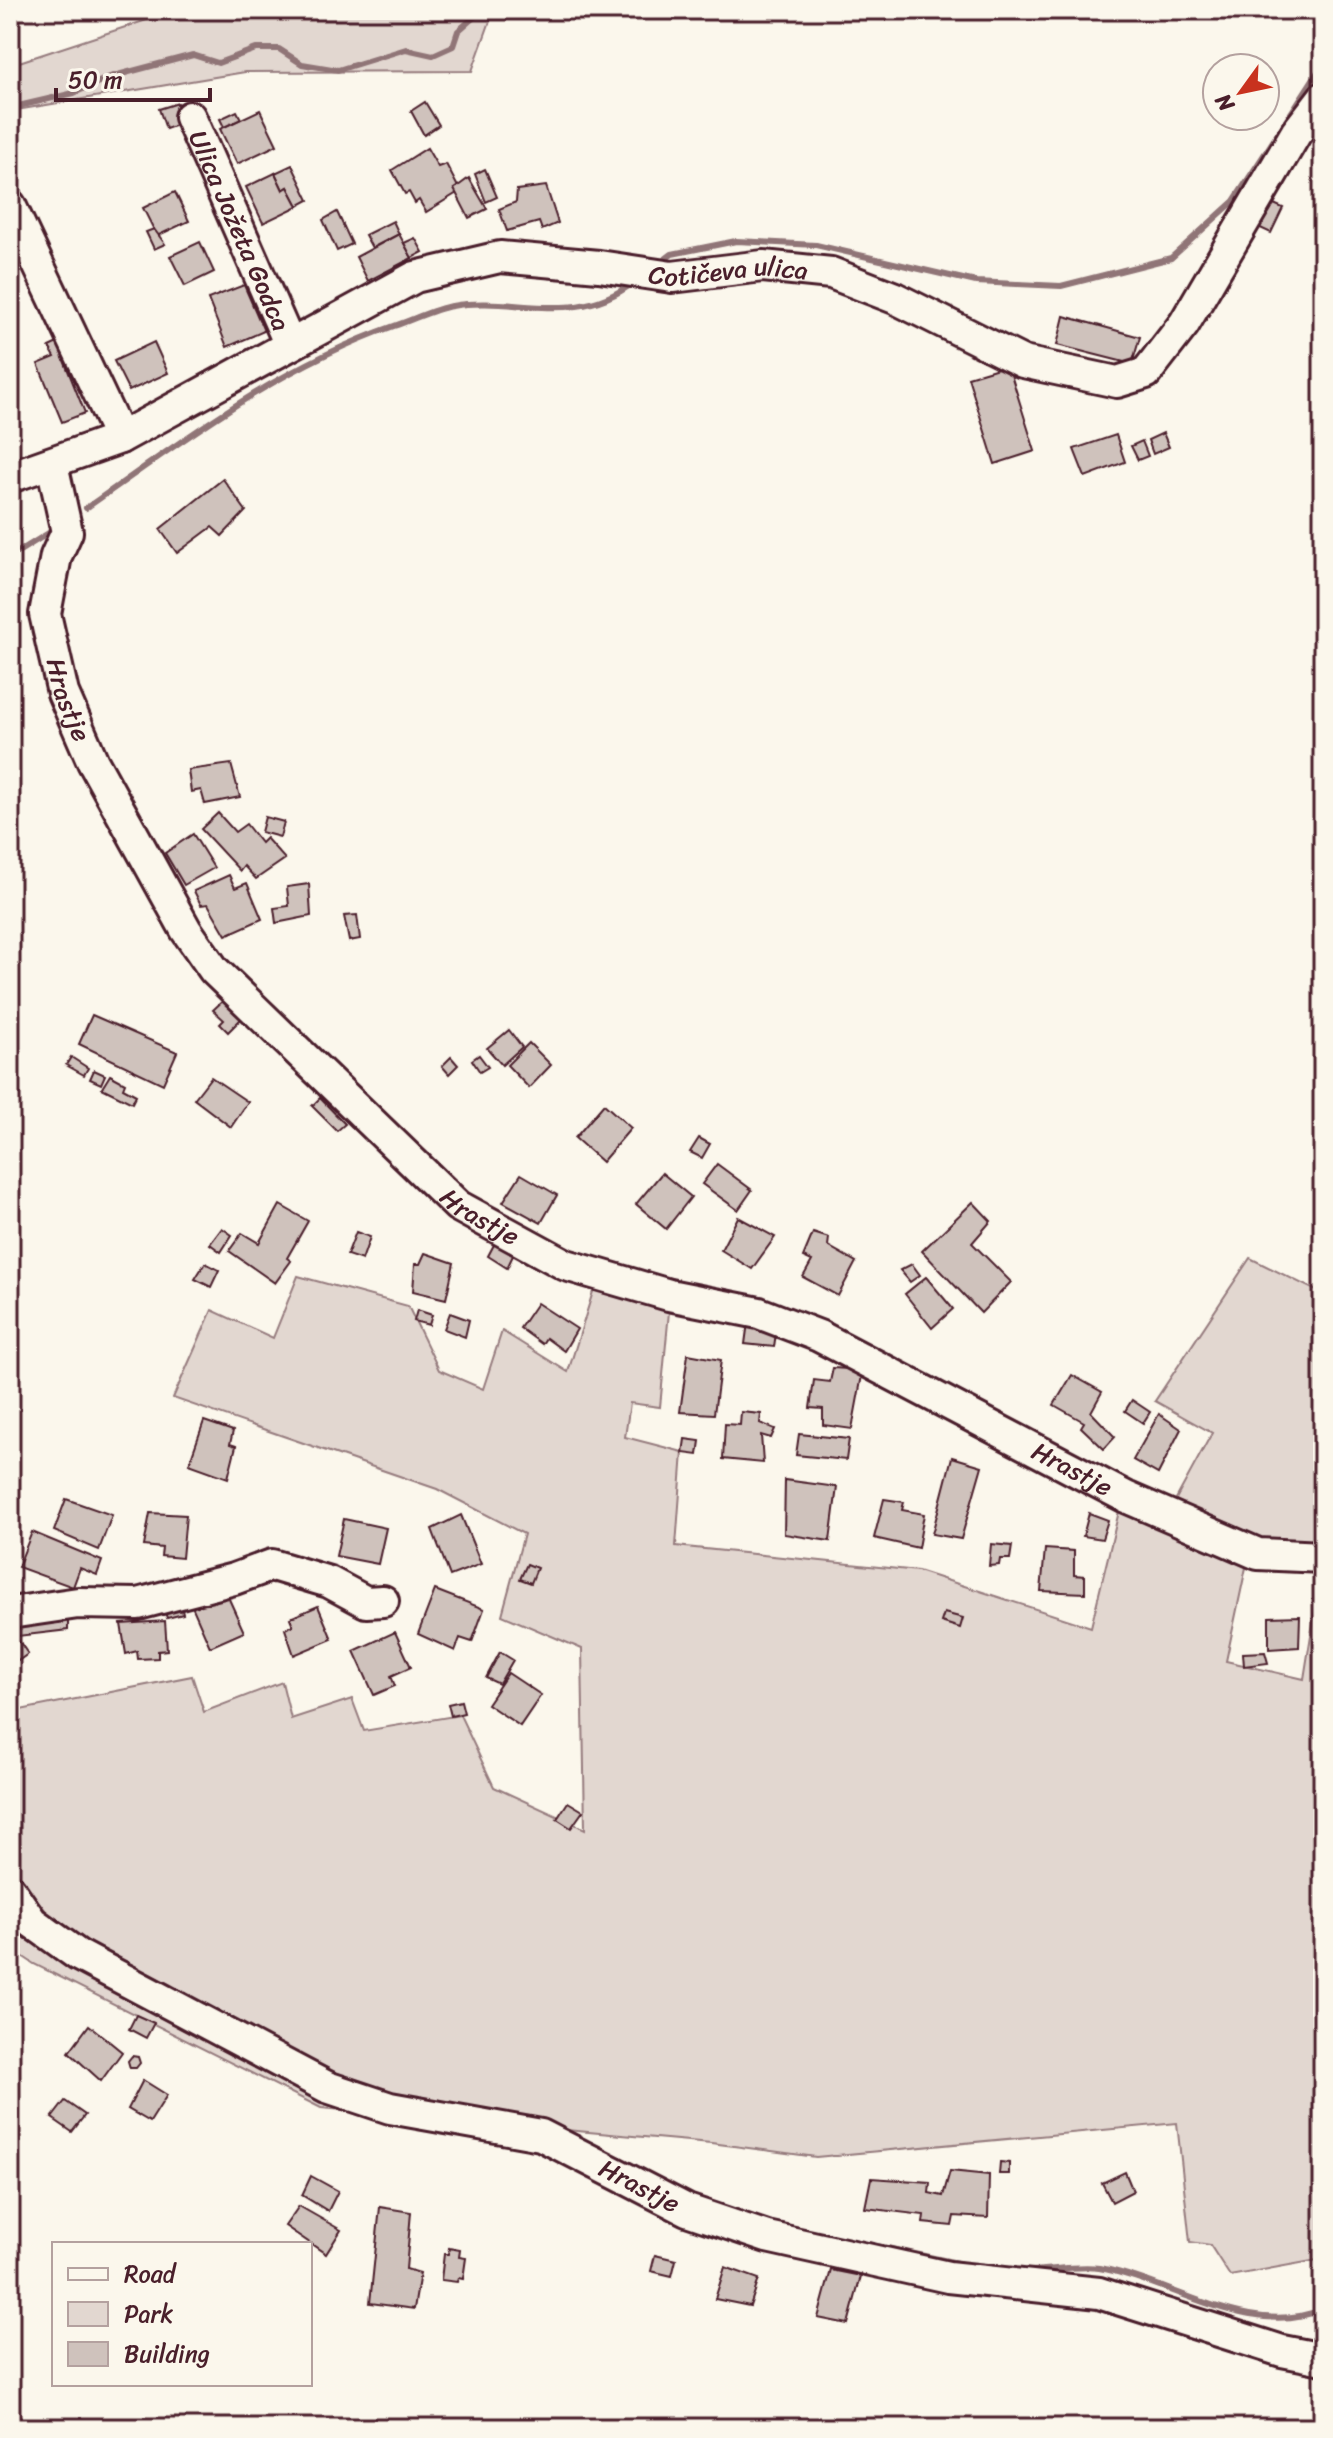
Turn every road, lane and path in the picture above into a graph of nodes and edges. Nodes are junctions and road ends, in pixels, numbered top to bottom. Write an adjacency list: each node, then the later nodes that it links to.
1 (1323, 98): 4 (street, Cotičeva ulica)
2 (190, 117): 4 (street, Ulica Jožeta Godca)
3 (10, 205): 5 (street)
4 (289, 343): 5 (street, Cotičeva ulica)
5 (120, 438): 6 (street, Cotičeva ulica)
6 (52, 464): 7 (street, Cotičeva ulica); 8 (street, Hrastje)
7 (10, 477)
8 (1323, 1557)
9 (383, 1601): 10 (street)
10 (10, 1613)
11 (10, 1890): 12 (street, Hrastje)
12 (1323, 2359)

